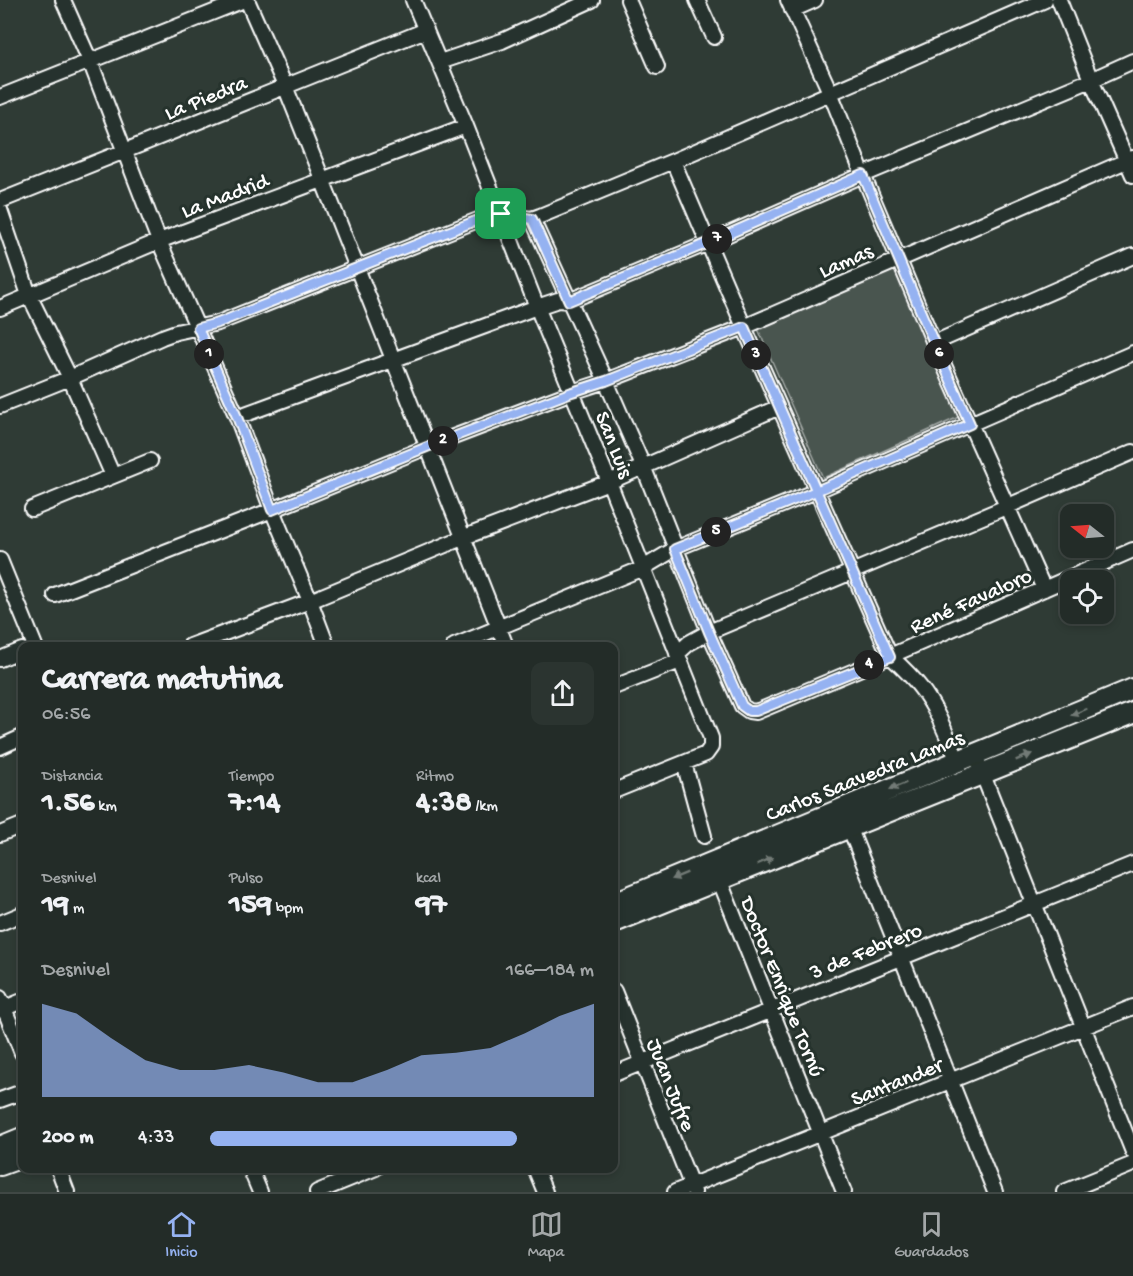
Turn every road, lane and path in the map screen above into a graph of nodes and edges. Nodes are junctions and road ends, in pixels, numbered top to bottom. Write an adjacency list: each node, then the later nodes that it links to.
1 (63, 0): 13 (street)
2 (245, 0): 13 (street); 18 (street)
3 (413, 0): 11 (street, San Luis)
4 (592, 0): 15 (street)
5 (628, 0): 16 (street)
6 (697, 0): 12 (street)
7 (815, 0): 10 (street)
8 (1045, 0): 19 (street)
9 (1059, 0): 17 (street)
10 (790, 5): 19 (street)
11 (426, 30): 15 (street, San Luis); 18 (street, La Piedra)
12 (714, 37)
13 (90, 61): 20 (street); 22 (street)
14 (1133, 61): 17 (street)
15 (440, 62): 21 (street, San Luis)
16 (657, 67)
17 (1091, 80): 23 (street); 25 (street)
18 (285, 86): 22 (street, La Piedra); 27 (street)
19 (830, 92): 24 (street); 25 (street)
20 (0, 97)
21 (466, 126): 27 (street, La Madrid); 30 (street, San Luis)
22 (125, 151): 28 (street, La Piedra); 32 (street)
23 (1130, 159): 26 (street); 35 (street, Lamas)
24 (673, 161): 31 (street); 33 (street)
25 (863, 175): 33 (street); 35 (street)
26 (1133, 175)
27 (322, 179): 32 (street, La Madrid); 36 (street)
28 (0, 201)
29 (0, 210): 37 (street)
30 (501, 214): 31 (street); 36 (street); 39 (street, San Luis)
31 (532, 219): 38 (street)
32 (159, 241): 37 (street, La Madrid); 42 (street)
33 (708, 243): 38 (street); 41 (street)
34 (1133, 256): 43 (street)
35 (899, 259): 41 (street, Lamas); 43 (street)
36 (357, 268): 42 (street); 45 (street)
37 (29, 295): 40 (street, La Madrid); 46 (street)
38 (569, 301): 39 (street); 47 (street)
39 (537, 307): 45 (street); 48 (street, San Luis)
40 (0, 308)
41 (744, 327): 47 (street, Lamas); 50 (street)
42 (198, 328): 46 (street); 51 (street)
43 (934, 343): 52 (street)
44 (1133, 353): 52 (street)
45 (392, 359): 51 (street); 53 (street)
46 (70, 378): 49 (street); 57 (street)
47 (606, 381): 48 (street, Lamas); 56 (street)
48 (572, 392): 53 (street, Lamas); 58 (street, San Luis)
49 (0, 406)
50 (779, 407): 56 (street); 59 (street)
51 (237, 417): 62 (street)
52 (970, 424): 59 (street); 60 (street)
53 (427, 447): 62 (street, Lamas); 63 (street)
54 (1133, 452): 60 (street)
55 (150, 460): 57 (street)
56 (643, 466): 58 (street); 64 (street)
57 (112, 476): 61 (street)
58 (609, 482): 63 (street); 67 (street, San Luis)
59 (816, 491): 64 (street); 68 (street)
60 (1006, 507): 68 (street); 69 (street)
61 (32, 509)
62 (272, 510): 70 (street, Lamas); 71 (street)
63 (462, 538): 71 (street); 72 (street)
64 (675, 549): 67 (street); 73 (street)
65 (1133, 550): 69 (street, René Favaloro)
66 (1, 567): 74 (street)
67 (643, 568): 72 (street); 80 (street, San Luis)
68 (852, 572): 73 (street); 81 (street)
69 (1044, 589): 81 (street, René Favaloro)
70 (55, 595)
71 (310, 601): 75 (street); 76 (street)
72 (499, 628): 77 (street); 78 (street)
73 (709, 632): 80 (street); 81 (street, René Favaloro)
74 (29, 642)
75 (201, 642)
76 (325, 642)
77 (464, 642)
78 (504, 642)
79 (18, 652): 82 (street)
80 (679, 657): 83 (street); 89 (street, San Luis)
81 (890, 657): 88 (street)
82 (0, 659)
83 (618, 685)
84 (1128, 691): 85 (street); 88 (main road, Carlos Saavedra Lamas, one-way to 88)
85 (1132, 715): 90 (main road, one-way to 85)
86 (18, 739): 87 (street)
87 (0, 747)
88 (967, 758): 90 (street); 92 (main road, Carlos Saavedra Lamas, one-way to 92)
89 (684, 763): 91 (street); 95 (street)
90 (982, 773): 92 (main road); 99 (street)
91 (618, 789)
92 (846, 818): 97 (main road); 103 (street)
93 (18, 827): 94 (street)
94 (0, 834)
95 (704, 836)
96 (1133, 864): 99 (street, 3 de Febrero)
97 (716, 871): 98 (main road, one-way to 98); 101 (main road); 108 (street, Doctor Enrique Tornú)
98 (618, 902)
99 (1034, 904): 103 (street, 3 de Febrero); 109 (street)
100 (18, 916): 102 (street)
101 (618, 920)
102 (0, 923)
103 (902, 957): 108 (street, 3 de Febrero); 113 (street)
104 (618, 1001): 111 (street, Juan Jufre)
105 (18, 1002): 106 (street)
106 (1, 1006): 110 (street)
107 (1133, 1007): 109 (street, Santander)
108 (771, 1010): 111 (street, 3 de Febrero); 116 (street, Doctor Enrique Tornú)
109 (1083, 1027): 113 (street, Santander); 119 (street)
110 (18, 1044)
111 (642, 1062): 112 (street, 3 de Febrero); 127 (street, Juan Jufre)
112 (618, 1072)
113 (951, 1081): 116 (street, Santander); 134 (street)
114 (18, 1093): 115 (street)
115 (0, 1100)
116 (820, 1133): 127 (street, Santander); 133 (street, Doctor Enrique Tornú)
117 (18, 1140): 118 (main road)
118 (0, 1147)
119 (1133, 1152)
120 (18, 1159): 122 (main road)
121 (1133, 1164): 135 (street)
122 (0, 1166)
123 (60, 1173): 128 (street)
124 (252, 1173): 129 (street)
125 (364, 1173): 130 (street)
126 (538, 1173): 131 (street)
127 (692, 1189): 132 (street, Santander)
128 (67, 1192)
129 (260, 1192)
130 (317, 1192)
131 (545, 1192)
132 (675, 1192)
133 (844, 1192)
134 (995, 1192)
135 (1064, 1192)

